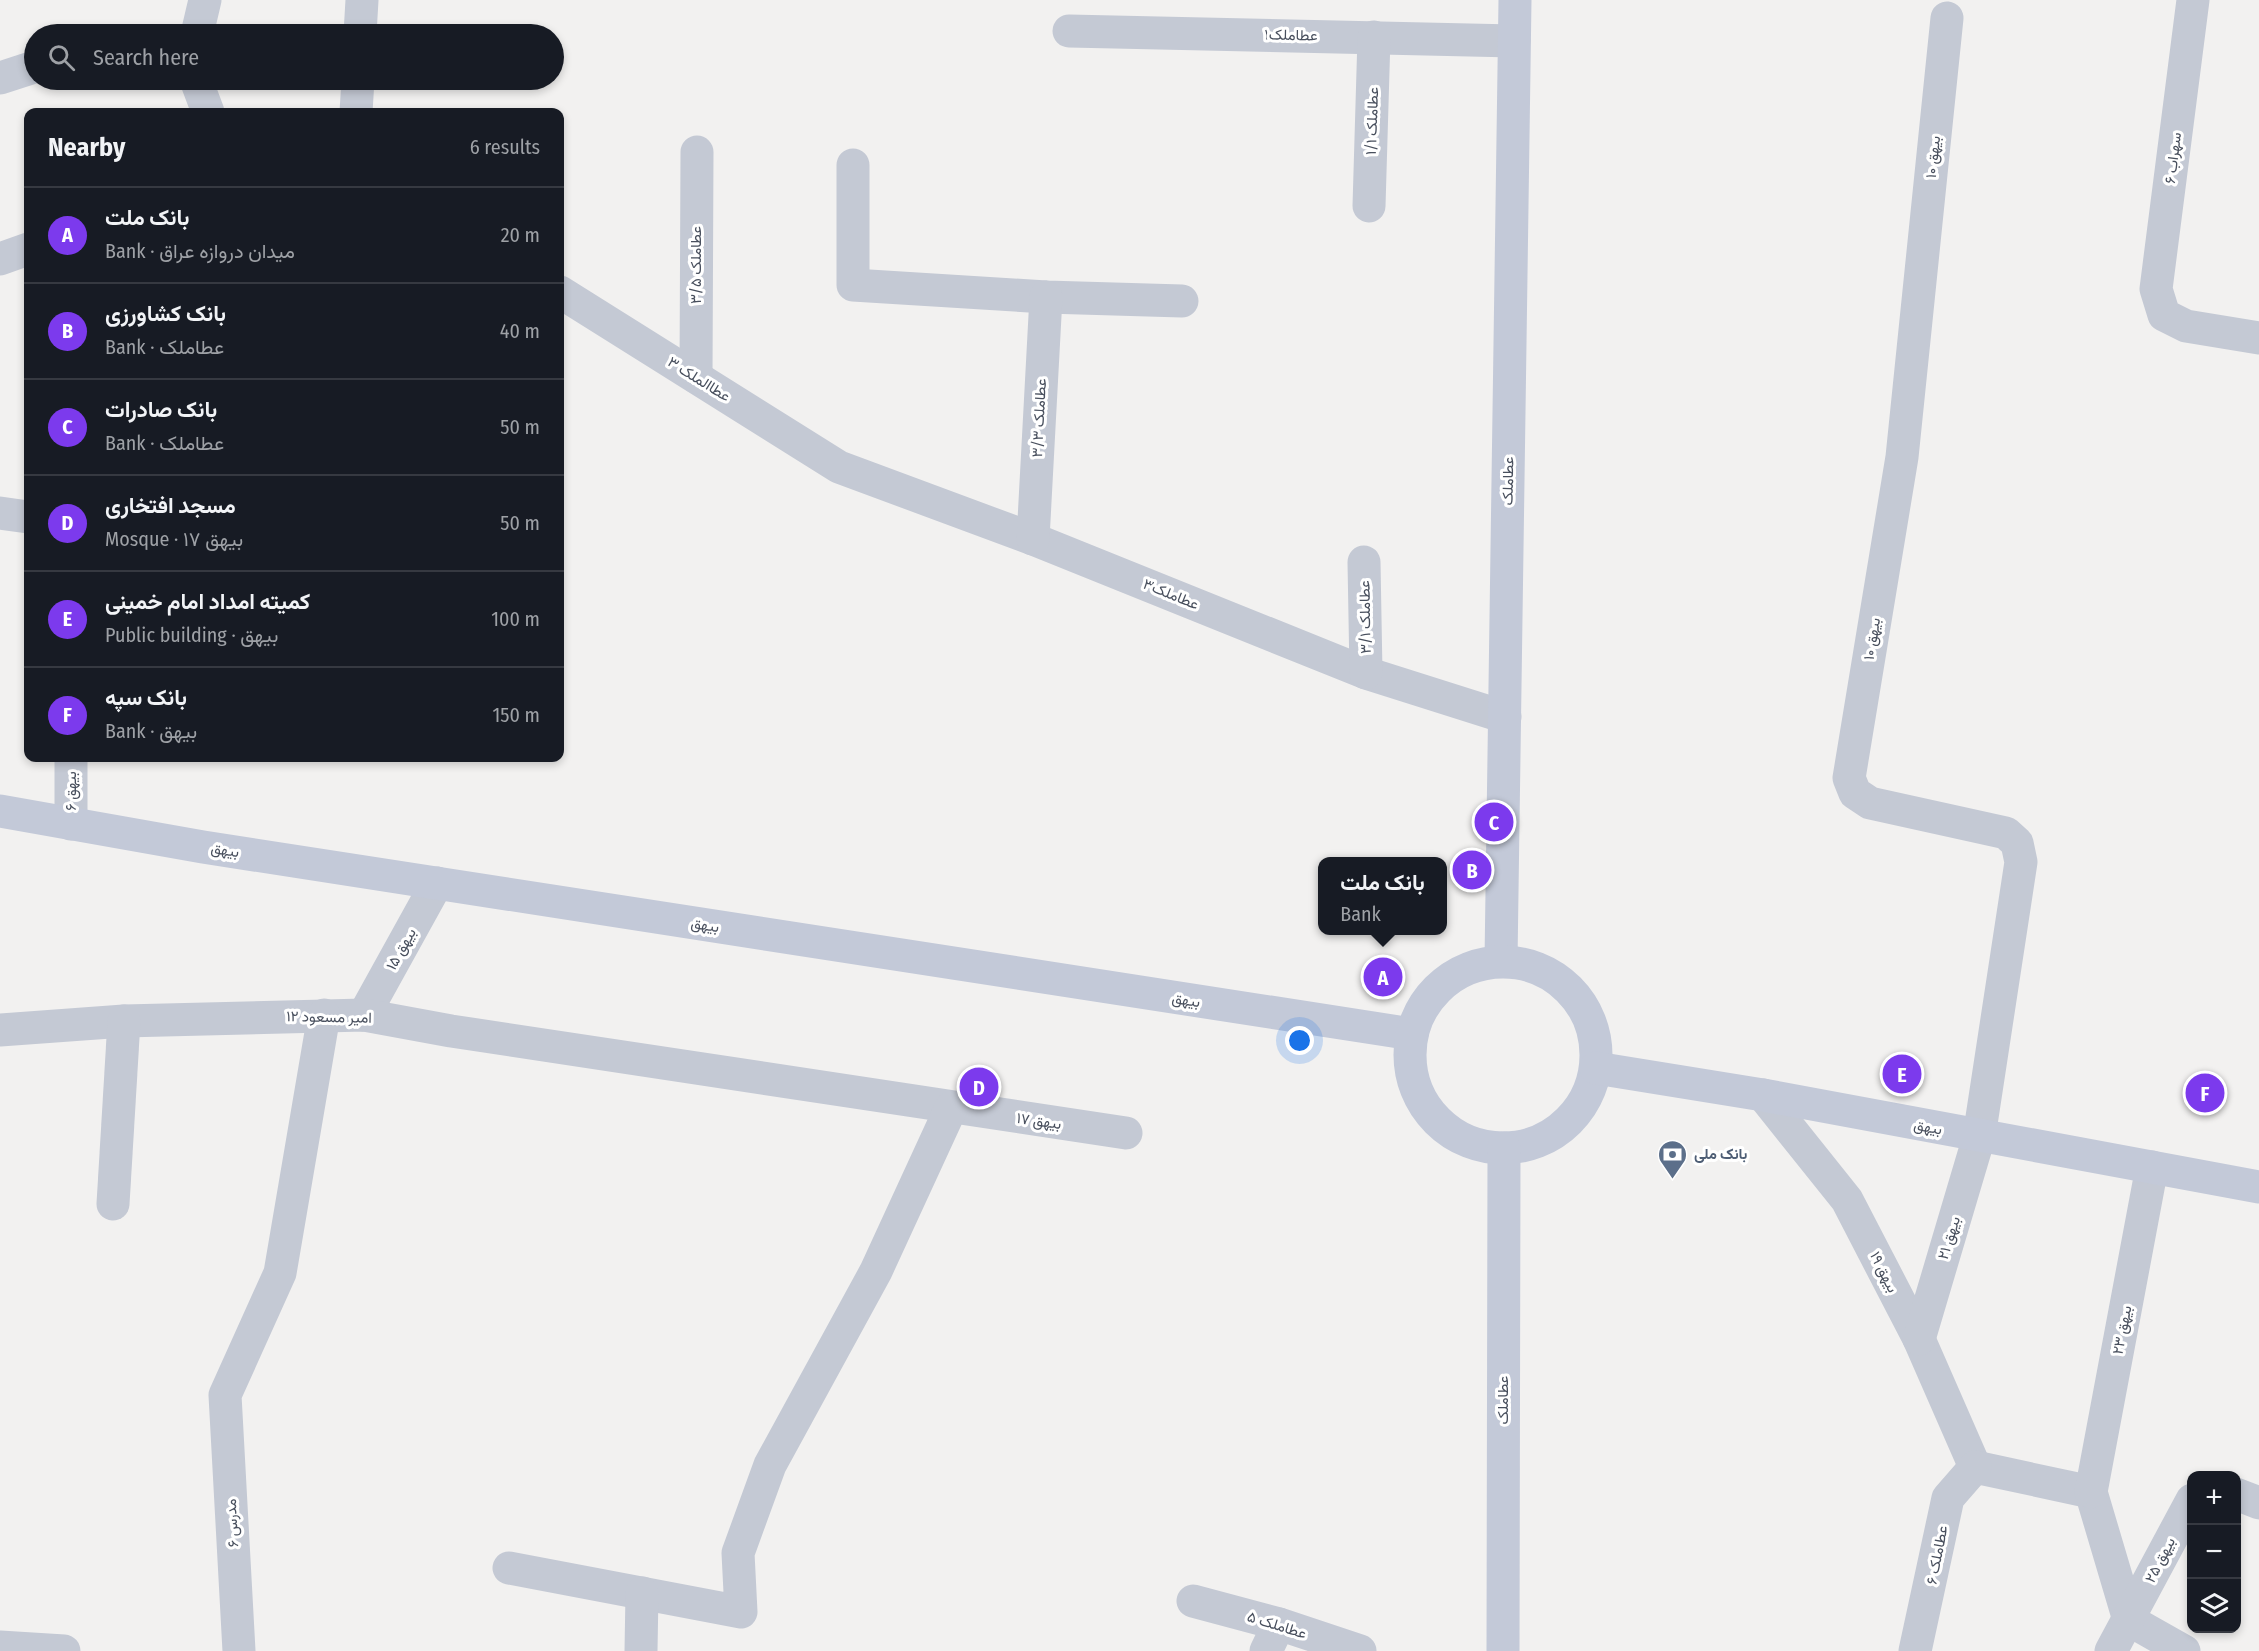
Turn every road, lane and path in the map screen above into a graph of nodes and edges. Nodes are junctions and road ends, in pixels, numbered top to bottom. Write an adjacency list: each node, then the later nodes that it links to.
1 (205, 0): 6 (street)
2 (362, 0): 7 (street)
3 (1515, 0): 10 (main road, عطاملک)
4 (2193, 0): 25 (street, سهراب ۶)
5 (1947, 18): 48 (street, بیهق ۱۰)
6 (199, 24)
7 (361, 24)
8 (1069, 31): 9 (street, عطاملک۱)
9 (1374, 36): 10 (street, عطاملک۱); 19 (street, عطاملک ۱/۱)
10 (1514, 41): 33 (main road, عطاملک)
11 (24, 70): 12 (street)
12 (0, 78)
13 (200, 90): 15 (street)
14 (357, 90): 16 (street)
15 (206, 108)
16 (356, 108)
17 (697, 152): 26 (street, عطاملک ۳/۵)
18 (853, 165): 23 (street)
19 (1369, 206)
20 (24, 250): 21 (street)
21 (0, 259)
22 (564, 294): 26 (street, عطاالملک ۳)
23 (1046, 297): 24 (street); 30 (street, عطاملک ۳/۳)
24 (1182, 301)
25 (2259, 338)
26 (696, 377): 27 (street, عطاالملک ۳)
27 (839, 467): 30 (street, عطاملک۳)
28 (0, 513): 29 (street)
29 (24, 516)
30 (1033, 539): 32 (street, عطاملک۳)
31 (1364, 561): 32 (street, عطاملک ۳/۱)
32 (1366, 673): 33 (street, عطاملک۳)
33 (1505, 717): 38 (main road, عطاملک)
34 (71, 762): 36 (street, بیهق ۶)
35 (0, 811): 36 (main road, بیهق)
36 (71, 824): 37 (main road, بیهق)
37 (437, 883): 40 (street, بیهق ۱۵); 43 (main road, بیهق)
38 (1501, 961): 43 (main road); 44 (main road)
39 (324, 1015): 40 (street, امیر مسعود ۱۲); 41 (street, امیر مسعود ۱۲); 66 (street, مدرس ۶)
40 (364, 1015): 46 (street, امیر مسعود ۱۲)
41 (124, 1022): 42 (street, امیر مسعود ۱۲); 52 (street)
42 (0, 1029)
43 (1412, 1034): 49 (main road)
44 (1596, 1068): 45 (main road, بیهق); 49 (main road)
45 (1763, 1095): 48 (main road, بیهق); 53 (street, بیهق ۱۹)
46 (951, 1108): 47 (street, بیهق ۱۷); 60 (street)
47 (1126, 1133)
48 (1979, 1137): 50 (main road, بیهق); 53 (street, بیهق ۲۱)
49 (1504, 1148): 69 (main road, عطاملک)
50 (2152, 1167): 51 (main road, بیهق); 55 (street, بیهق ۲۳)
51 (2259, 1187)
52 (113, 1204)
53 (1918, 1339): 54 (street, بیهق ۱۹)
54 (1975, 1467): 55 (street); 70 (street, عطاملک ۶)
55 (2091, 1492): 62 (street)
56 (2241, 1496): 57 (street)
57 (2259, 1503)
58 (2187, 1510): 62 (street, بیهق ۲۵)
59 (509, 1568): 60 (street)
60 (642, 1593): 67 (street)
61 (1193, 1601): 63 (street, عطاملک ۵)
62 (2129, 1620): 71 (street, بیهق ۲۵); 72 (street)
63 (1274, 1642): 68 (street, عطاملک ۵)
64 (0, 1647): 65 (street)
65 (64, 1651)
66 (239, 1651)
67 (641, 1651)
68 (1360, 1651)
69 (1503, 1651)
70 (1915, 1651)
71 (2111, 1651)
72 (2184, 1651)

